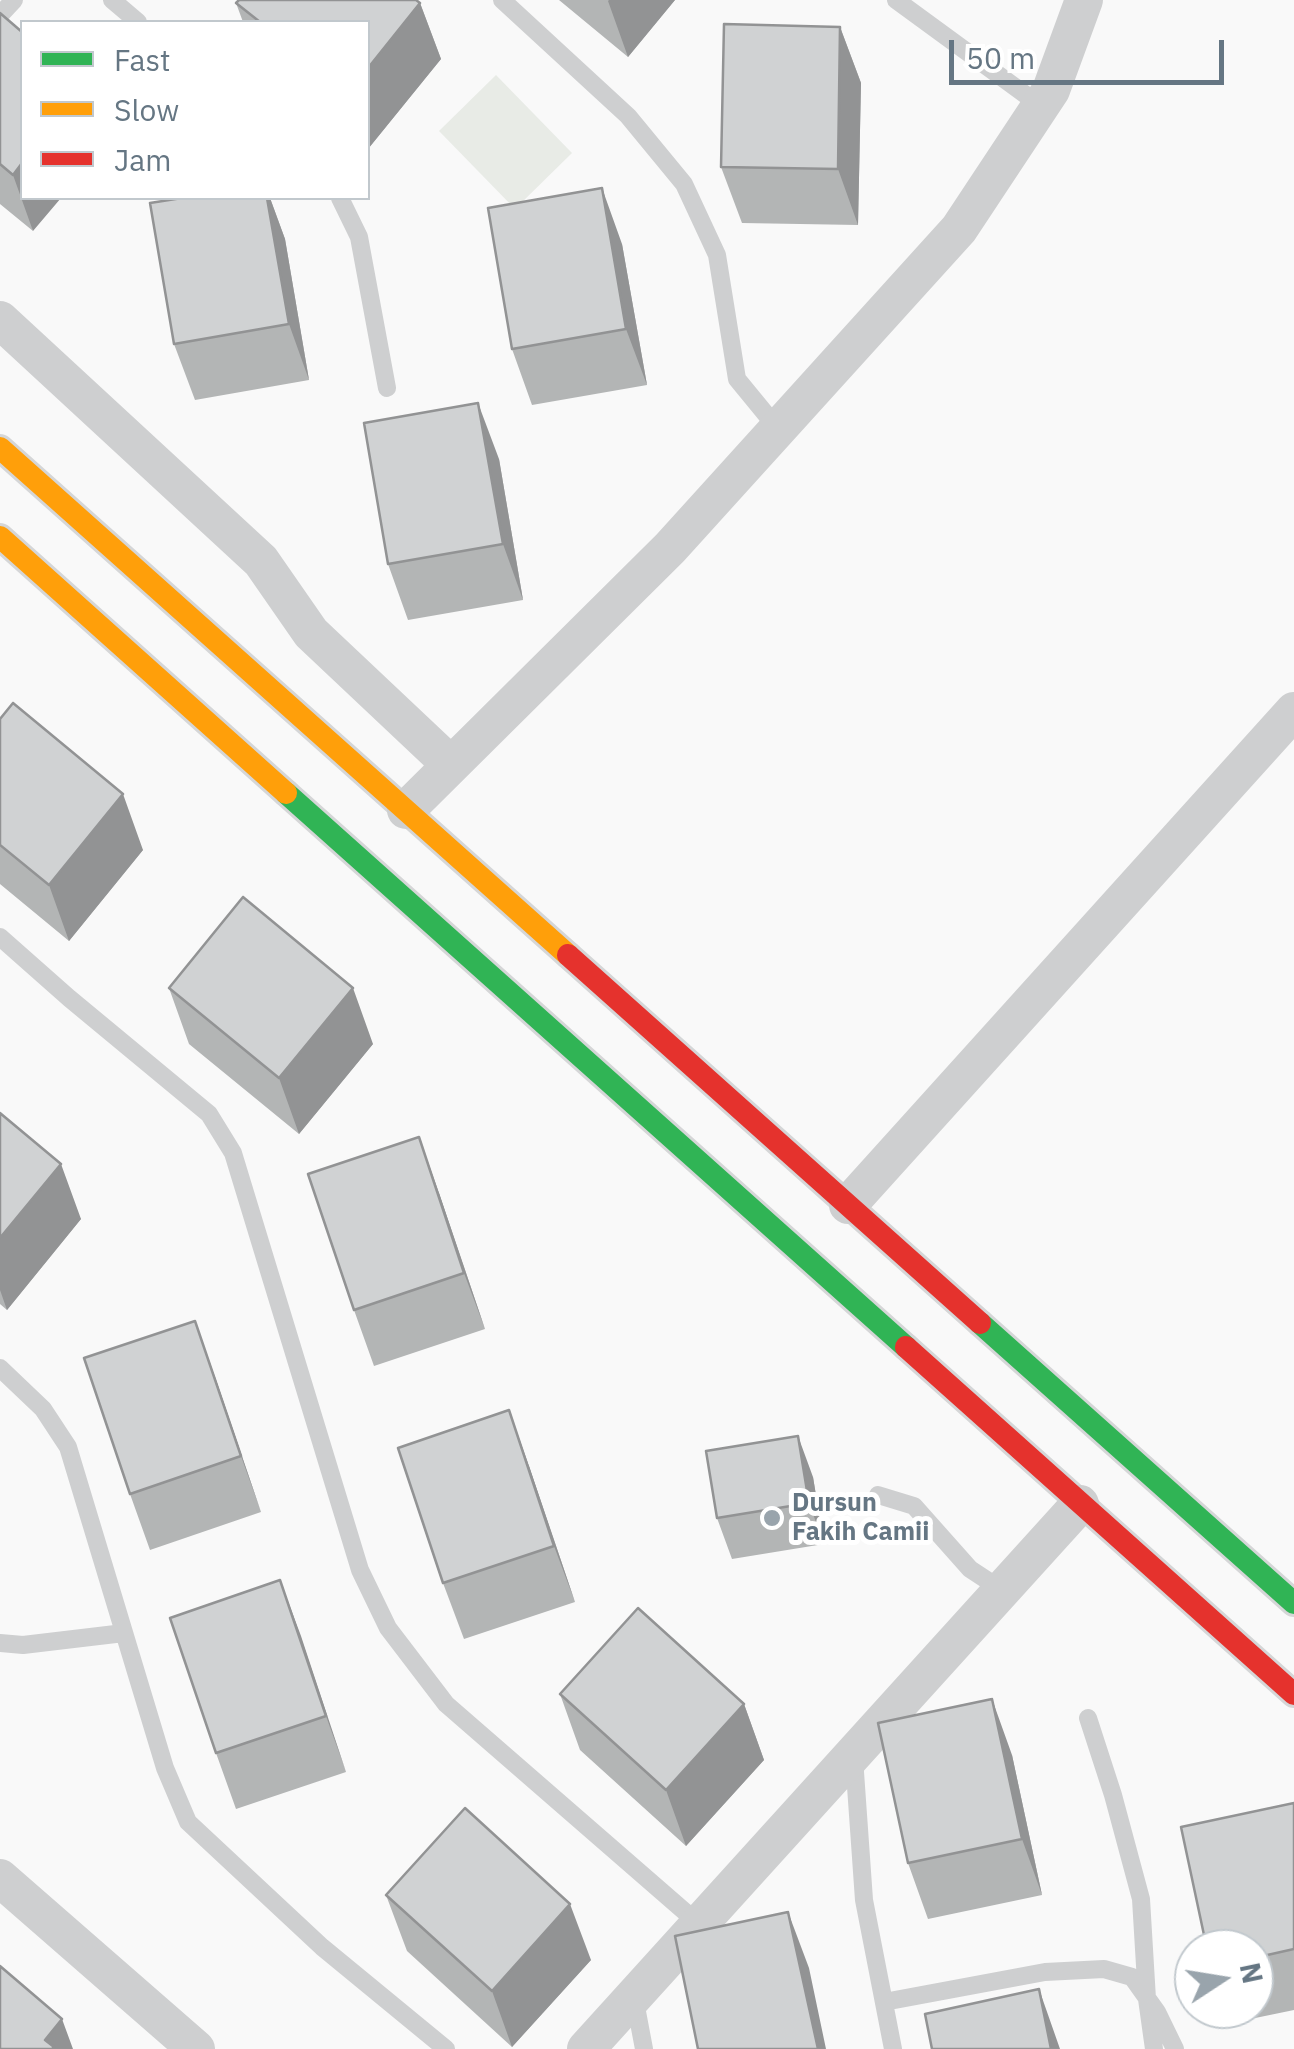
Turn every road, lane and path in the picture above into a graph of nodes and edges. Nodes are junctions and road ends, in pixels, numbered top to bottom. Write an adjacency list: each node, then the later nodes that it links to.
1 (14, 0): 6 (lane)
2 (112, 0): 7 (lane)
3 (502, 0): 12 (lane)
4 (896, 0): 8 (lane)
5 (1084, 0): 8 (street)
6 (0, 15)
7 (136, 20)
8 (1041, 106): 12 (street)
9 (341, 200): 11 (lane)
10 (0, 320): 16 (street)
11 (386, 388)
12 (778, 429): 16 (street)
13 (0, 448): 17 (street)
14 (0, 538): 22 (street)
15 (1294, 711): 19 (street)
16 (451, 766): 17 (street)
17 (406, 810): 19 (street)
18 (0, 937): 31 (lane)
19 (848, 1204): 24 (street)
20 (0, 1368): 25 (lane)
21 (878, 1496): 23 (lane)
22 (1080, 1504): 23 (street); 27 (street)
23 (1002, 1590): 29 (street)
24 (1294, 1602)
25 (124, 1633): 26 (lane); 36 (lane)
26 (0, 1643)
27 (1294, 1694)
28 (1088, 1718): 33 (lane)
29 (853, 1754): 31 (street); 34 (lane)
30 (0, 1878): 35 (street)
31 (700, 1924): 32 (street)
32 (634, 1996): 37 (street); 38 (lane)
33 (1148, 2000): 34 (lane); 40 (lane); 41 (lane)
34 (884, 2002): 39 (lane)
35 (196, 2049)
36 (446, 2049)
37 (586, 2049)
38 (644, 2049)
39 (893, 2049)
40 (1154, 2049)
41 (1176, 2049)

